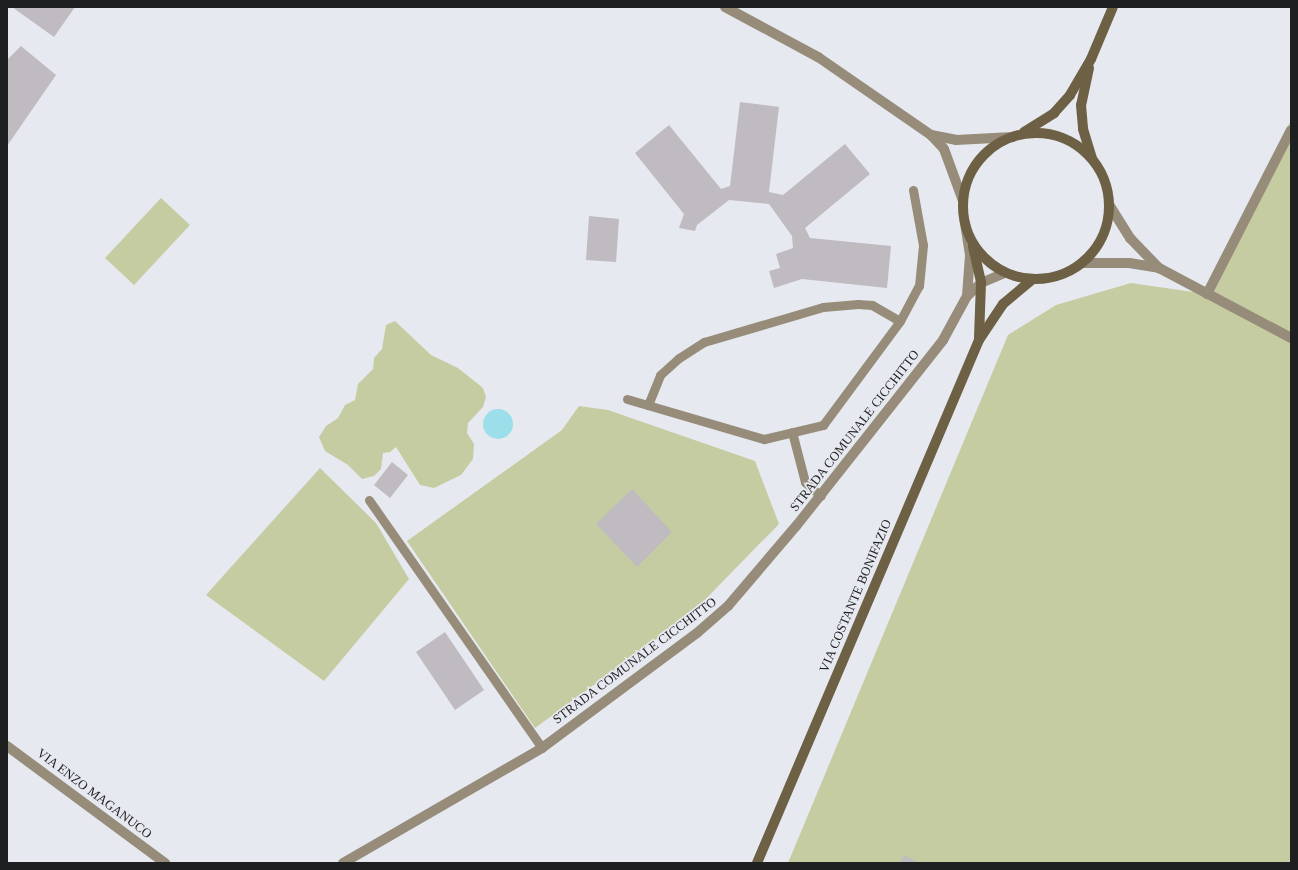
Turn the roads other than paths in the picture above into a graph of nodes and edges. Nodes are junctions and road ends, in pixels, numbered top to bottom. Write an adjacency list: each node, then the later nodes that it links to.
1 (725, 7): 5 (street)
2 (1113, 7): 3 (main road)
3 (1091, 59): 6 (main road); 7 (main road)
4 (1291, 130): 18 (street)
5 (931, 135): 6 (street); 9 (street)
6 (1017, 136): 7 (main road); 9 (main road)
7 (1093, 160): 10 (main road)
8 (913, 190): 20 (lane)
9 (963, 201): 11 (main road)
10 (1110, 206): 13 (main road); 14 (street)
11 (965, 222): 12 (main road); 19 (street)
12 (972, 241): 15 (main road); 17 (main road)
13 (1083, 264): 14 (street); 16 (main road)
14 (1159, 268): 18 (street)
15 (1004, 273): 16 (main road); 17 (street)
16 (1032, 280): 22 (main road)
17 (981, 282): 19 (street); 22 (main road)
18 (1207, 294): 21 (street)
19 (967, 296): 26 (street, STRADA COMUNALE CICCHITTO)
20 (900, 322): 24 (lane); 25 (lane)
21 (1291, 338)
22 (979, 340): 32 (main road, VIA COSTANTE BONIFAZIO)
23 (627, 400): 24 (lane)
24 (648, 405): 25 (lane)
25 (792, 432): 26 (lane)
26 (821, 496): 29 (street, STRADA COMUNALE CICCHITTO)
27 (369, 500): 29 (lane)
28 (7, 746): 30 (street, VIA ENZO MAGANUCO)
29 (542, 748): 31 (street, STRADA COMUNALE CICCHITTO)
30 (165, 863)
31 (343, 863)
32 (757, 863)

